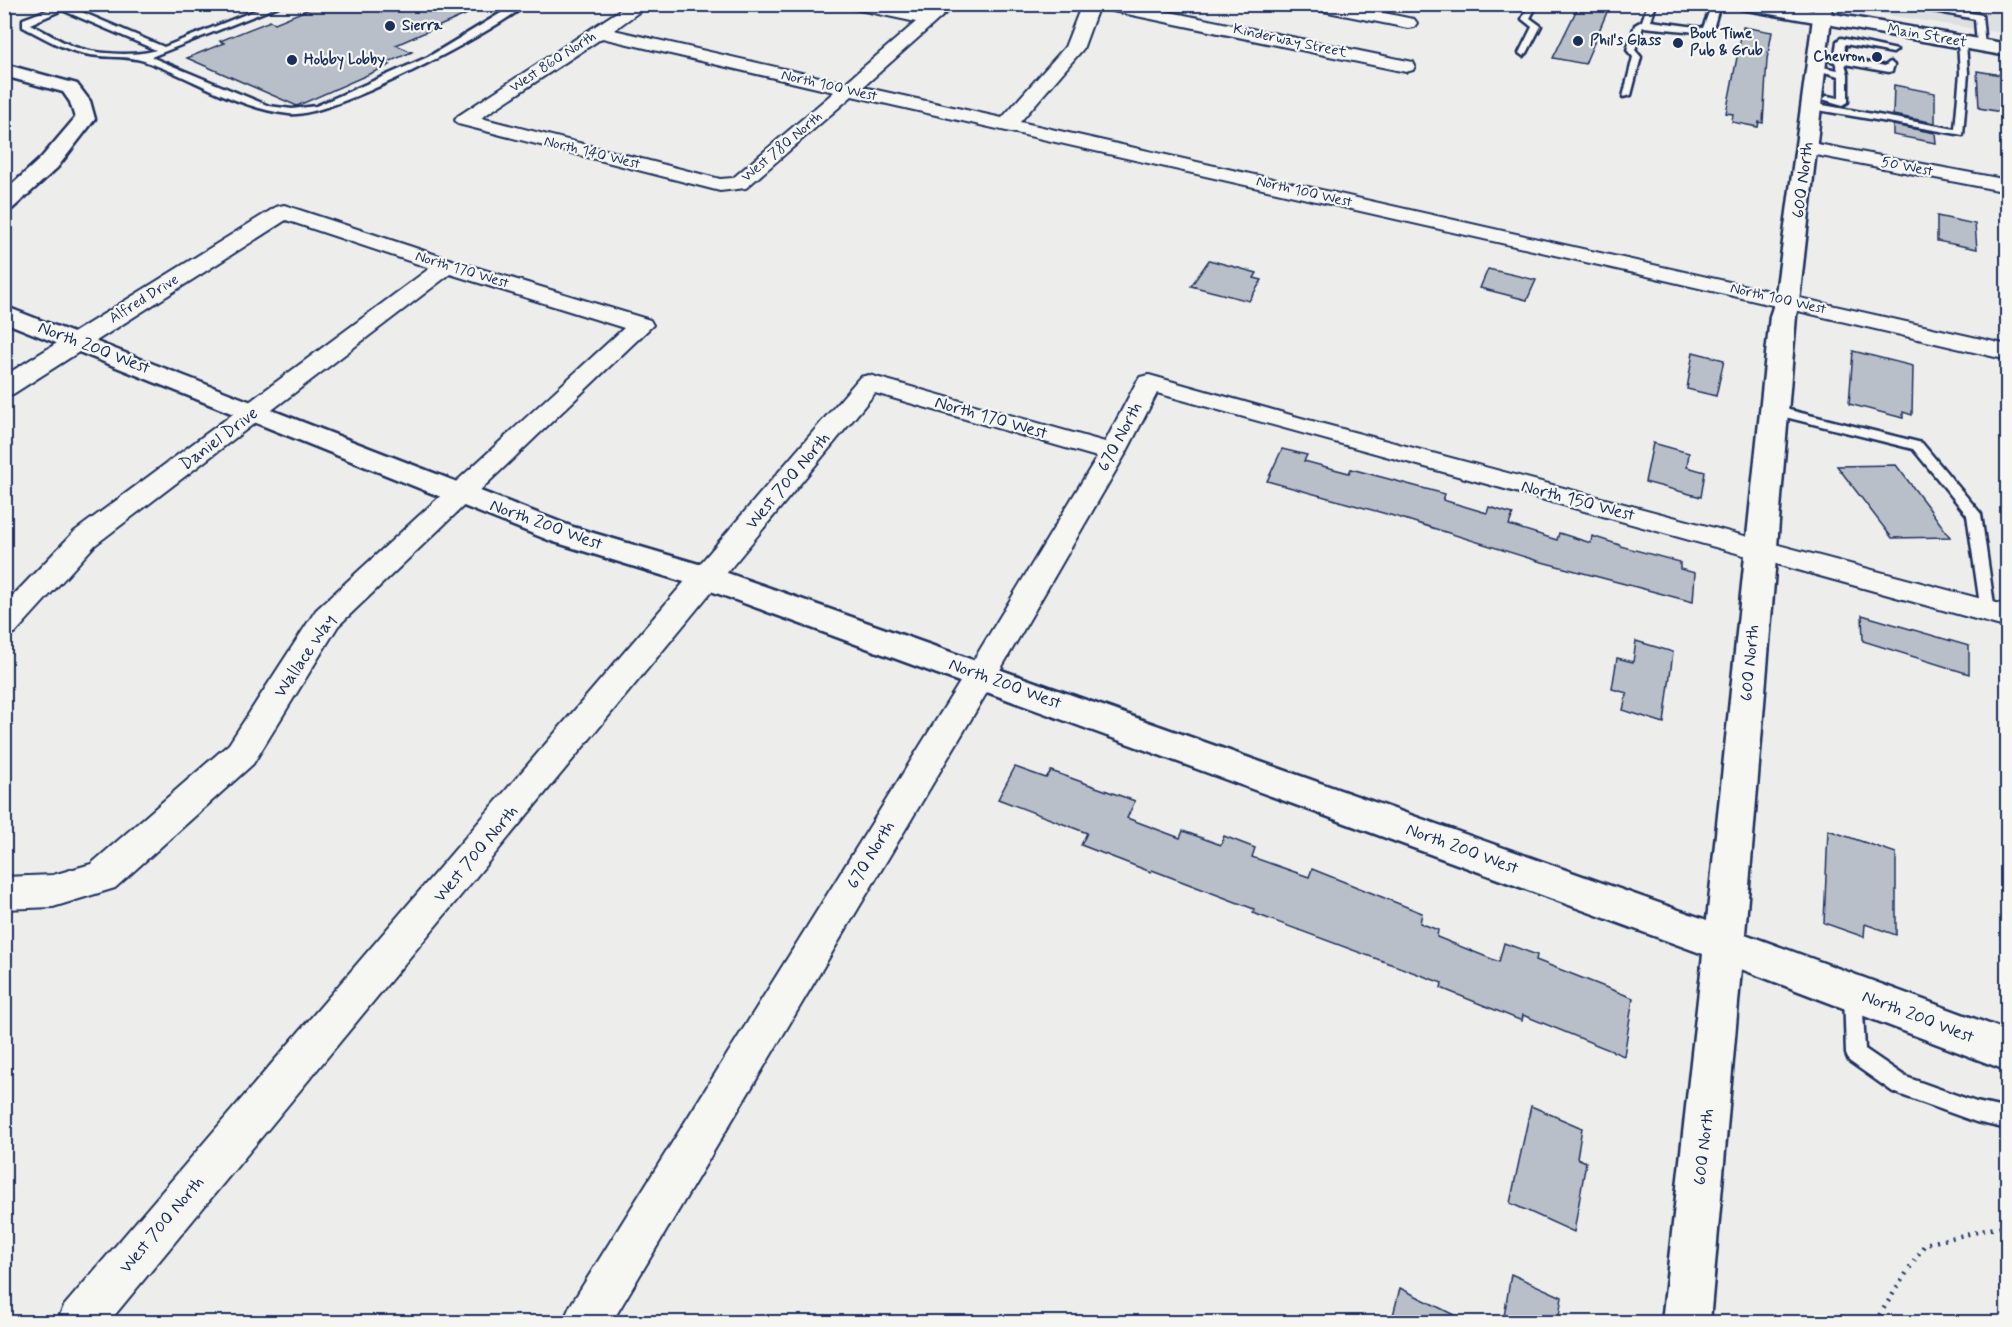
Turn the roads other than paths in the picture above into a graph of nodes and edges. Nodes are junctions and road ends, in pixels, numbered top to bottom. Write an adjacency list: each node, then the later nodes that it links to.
1 (15, 4): 17 (lane)
2 (280, 4): 25 (lane)
3 (523, 4): 28 (lane)
4 (642, 4): 22 (street, West 860 North)
5 (856, 4): 19 (street)
6 (948, 4): 19 (street, West 780 North)
7 (1091, 4): 36 (street)
8 (1103, 4): 30 (street, Kinderway Street)
9 (1313, 4): 20 (street)
10 (1534, 4): 27 (lane)
11 (1652, 4): 21 (lane)
12 (1716, 4): 21 (lane)
13 (1740, 4): 16 (main road, Main Street)
14 (1902, 4): 24 (lane)
15 (58, 6): 25 (lane); 28 (lane)
16 (1769, 7): 18 (main road, Main Street)
17 (4, 9)
18 (1822, 11): 23 (main road, Main Street); 32 (main road, 600 North)
19 (930, 20): 33 (street, West 780 North)
20 (1408, 23)
21 (1646, 23): 34 (lane)
22 (599, 32): 33 (street, North 100 West); 35 (street, West 860 North)
23 (1901, 32): 24 (main road, Main Street); 32 (lane)
24 (1972, 44): 26 (main road, Main Street); 32 (lane)
25 (164, 50): 28 (lane)
26 (2007, 50)
27 (1523, 53)
28 (142, 57)
29 (1890, 65): 32 (lane)
30 (1406, 66)
31 (4, 70): 40 (main road)
32 (1829, 75): 37 (main road, 600 North)
33 (849, 90): 36 (street, North 100 West); 38 (street, West 780 North)
34 (1626, 95)
35 (465, 120): 38 (street, North 140 West)
36 (1007, 125): 43 (street, North 100 West)
37 (1807, 148): 39 (street, 50 West); 43 (main road, 600 North)
38 (720, 185)
39 (2007, 186)
40 (4, 204)
41 (284, 212): 42 (street, North 170 West); 46 (street, Alfred Drive)
42 (447, 266): 45 (street, North 170 West); 52 (street, Daniel Drive)
43 (1787, 301): 47 (street, North 100 West); 51 (main road, 600 North)
44 (4, 313): 46 (main road, North 200 West)
45 (641, 325): 54 (street, Wallace Way)
46 (76, 341): 50 (street, Alfred Drive); 52 (main road, North 200 West)
47 (2007, 353)
48 (869, 383): 53 (street, North 170 West); 56 (street, West 700 North)
49 (1149, 383): 53 (street, 670 North); 55 (street, North 150 West)
50 (4, 388)
51 (1773, 410): 55 (main road, 600 North); 57 (lane)
52 (255, 412): 54 (main road, North 200 West); 58 (street, Daniel Drive)
53 (1113, 453): 59 (street, 670 North)
54 (461, 492): 56 (main road, North 200 West); 60 (street, Wallace Way)
55 (1760, 551): 57 (street, North 150 West); 61 (main road, 600 North)
56 (708, 578): 59 (main road, North 200 West); 65 (street, West 700 North)
57 (1998, 614)
58 (4, 626)
59 (981, 675): 61 (main road, North 200 West); 66 (street, 670 North)
60 (4, 892)
61 (1724, 944): 62 (main road, North 200 West); 67 (main road, 600 North)
62 (1853, 993): 63 (main road, North 200 West); 64 (lane)
63 (2007, 1051)
64 (2007, 1119)
65 (80, 1323)
66 (585, 1323)
67 (1686, 1323)

